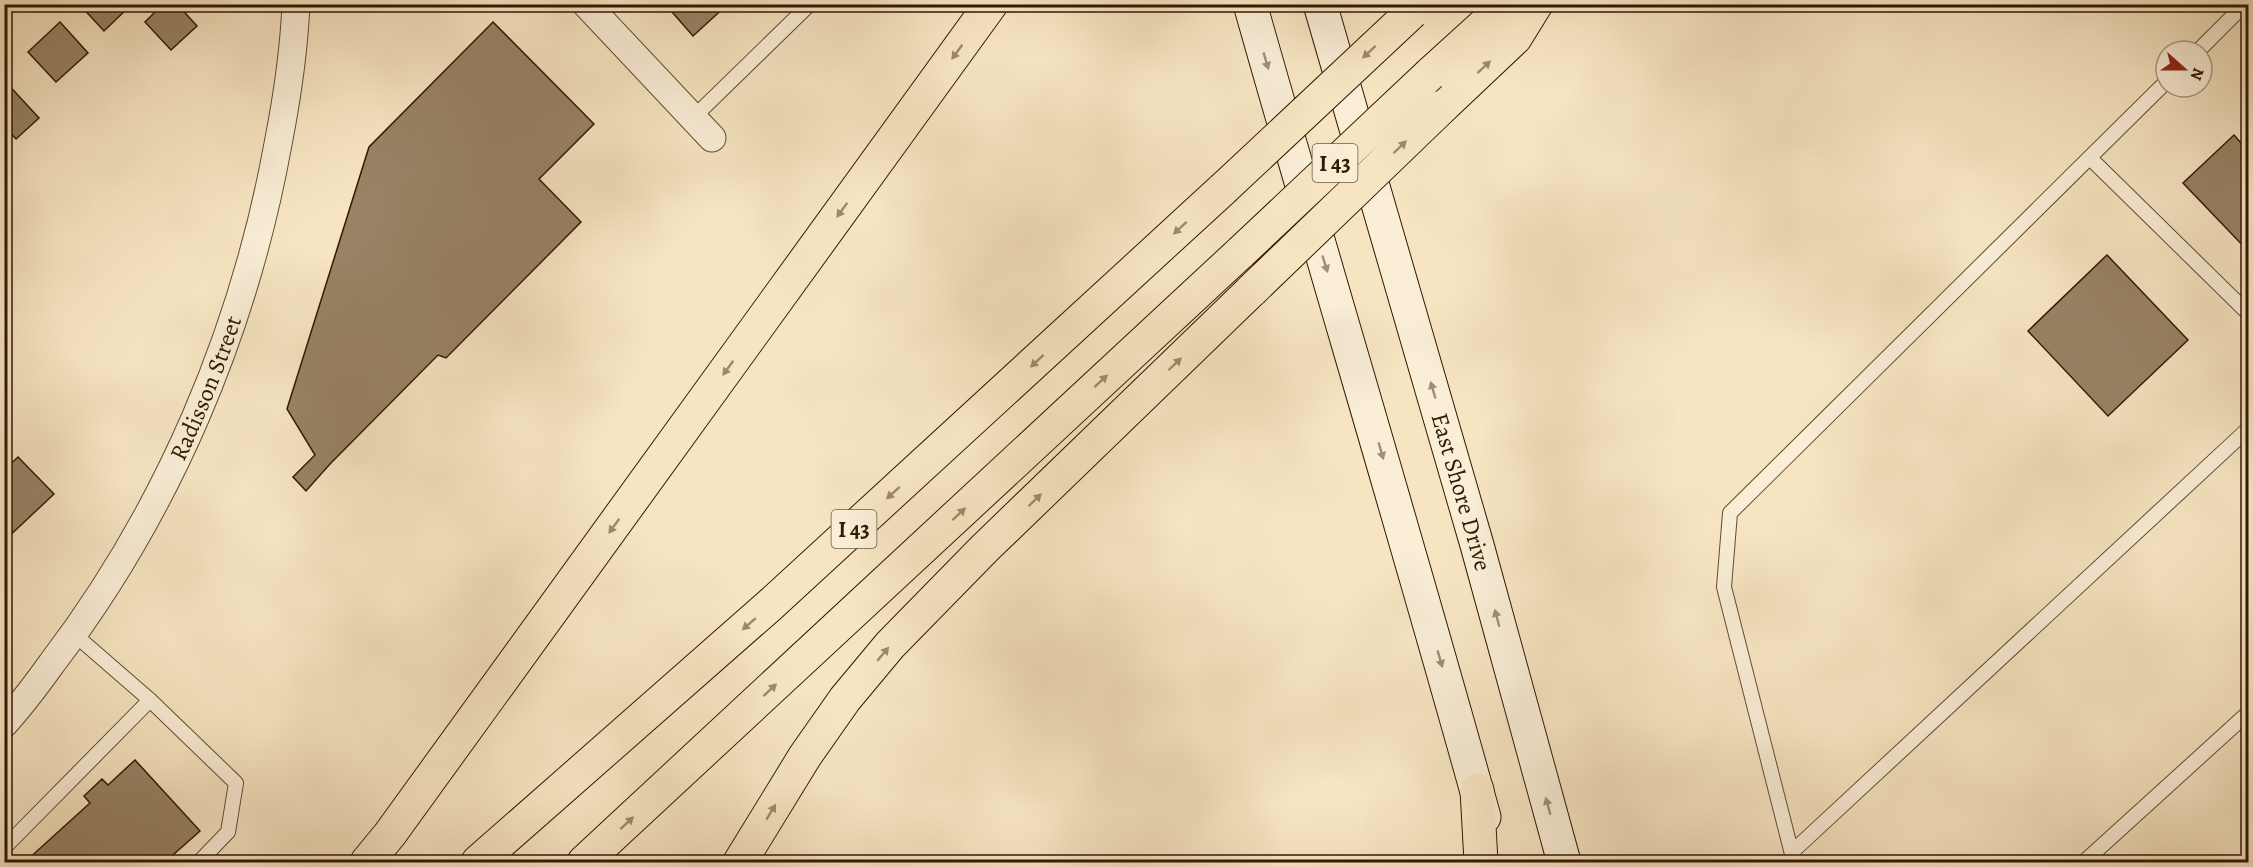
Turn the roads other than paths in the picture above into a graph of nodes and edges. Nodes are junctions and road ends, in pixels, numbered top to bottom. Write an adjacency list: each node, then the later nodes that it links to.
1 (296, 4): 18 (street, Radisson Street)
2 (586, 4): 13 (street)
3 (810, 4): 13 (lane)
4 (991, 4): 26 (highway, one-way to 26)
5 (1250, 4): 22 (main road, one-way to 22)
6 (1320, 4): 32 (main road, East Shore Drive, one-way to 6)
7 (1507, 4): 28 (highway, I 43, one-way to 7, bridge)
8 (1536, 4): 29 (highway, one-way to 8, bridge)
9 (2236, 7): 11 (lane)
10 (1416, 8): 27 (highway, I 43, one-way to 27, bridge)
11 (2208, 39)
12 (2154, 94): 15 (lane)
13 (693, 118): 14 (street)
14 (712, 138)
15 (2090, 158): 16 (lane); 24 (lane)
16 (2248, 313)
17 (2248, 429): 24 (lane)
18 (74, 634): 19 (lane); 21 (street, Radisson Street)
19 (150, 700): 23 (lane); 25 (lane)
20 (2248, 713): 33 (lane)
21 (4, 724)
22 (1477, 790): 30 (highway); 31 (main road)
23 (4, 848)
24 (1793, 857)
25 (199, 862)
26 (367, 862)
27 (478, 862)
28 (584, 862)
29 (740, 862)
30 (1482, 862)
31 (1497, 862)
32 (1564, 862)
33 (2084, 862)

